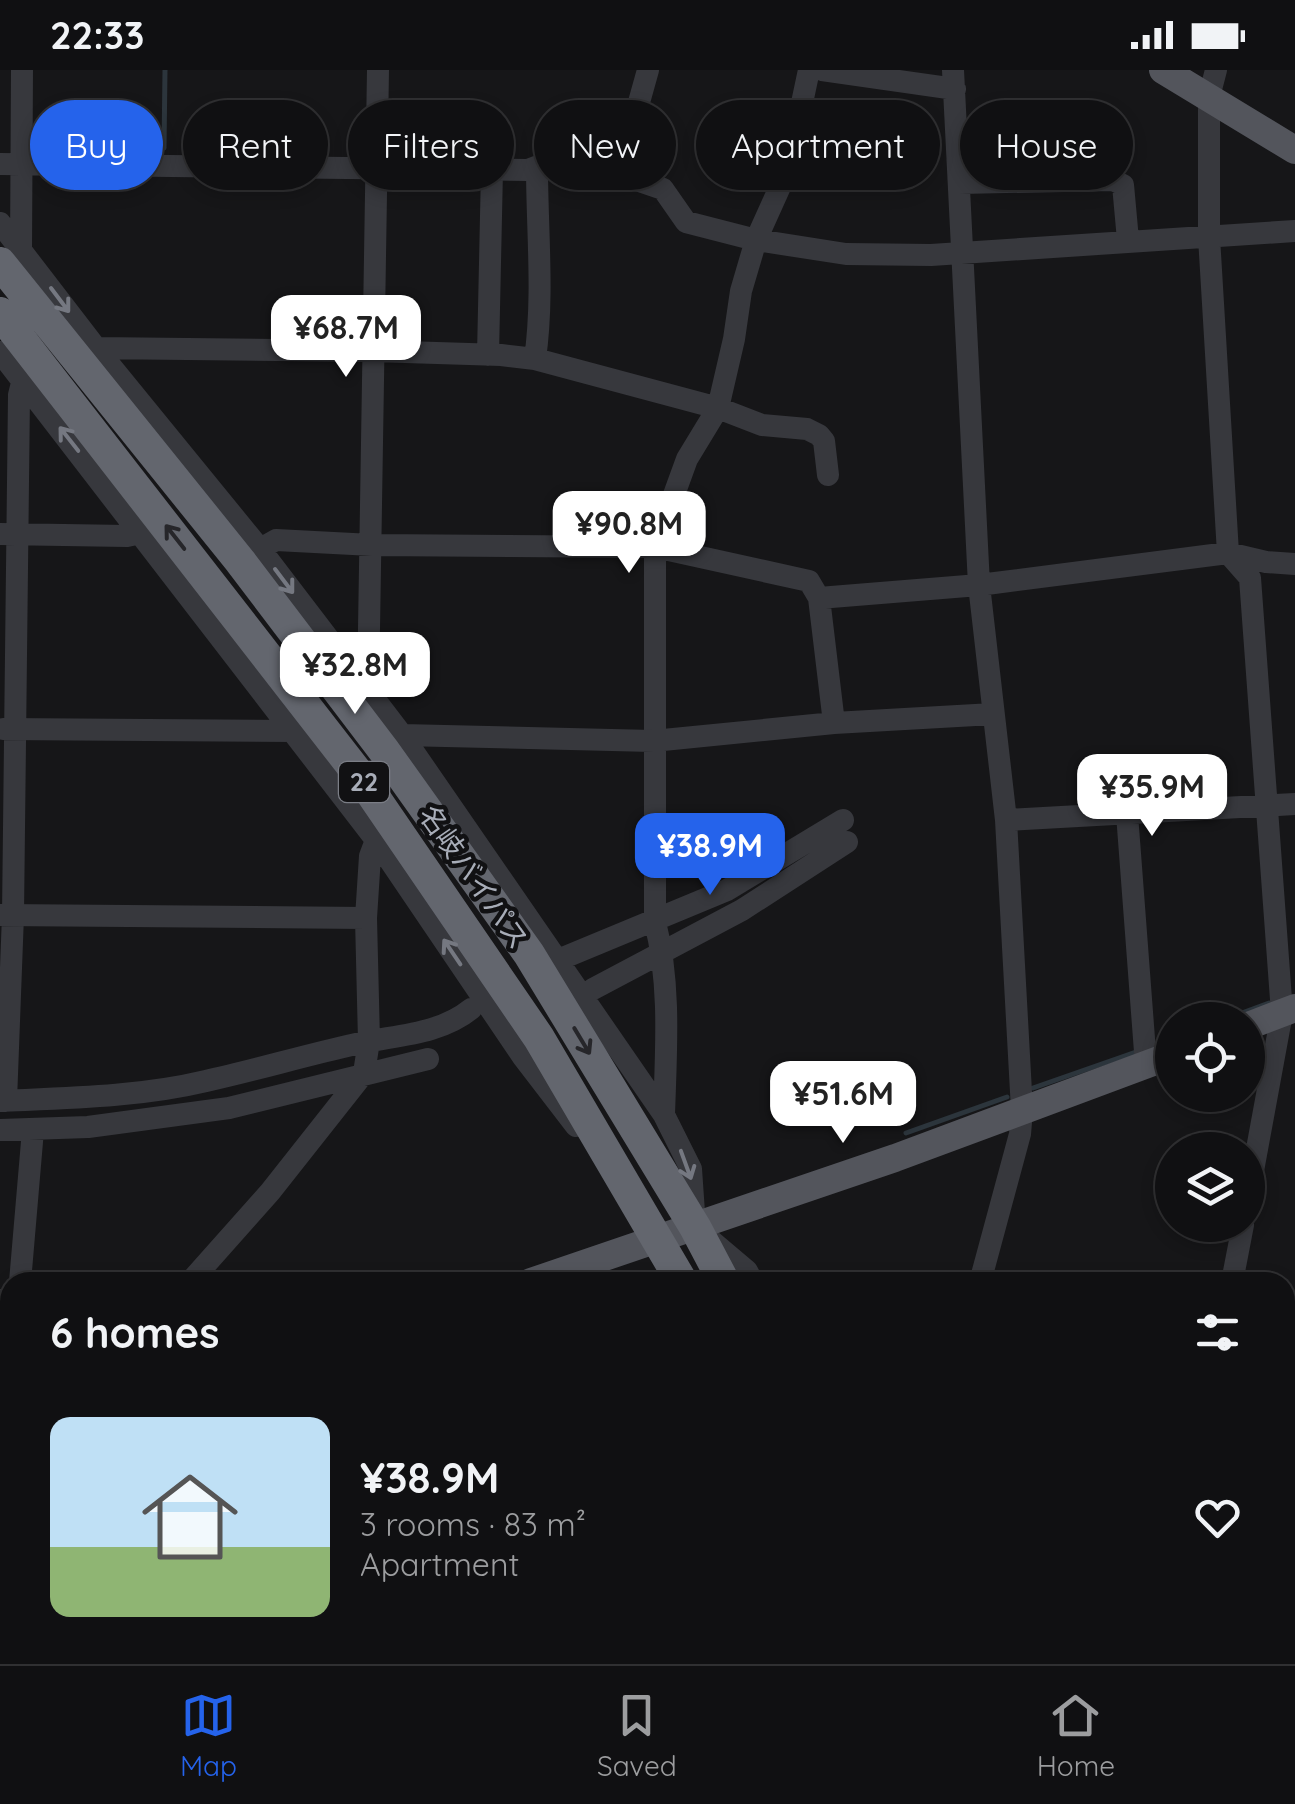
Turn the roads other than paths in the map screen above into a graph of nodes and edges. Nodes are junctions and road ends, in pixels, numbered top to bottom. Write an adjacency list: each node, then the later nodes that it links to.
1 (22, 70): 12 (street)
2 (378, 70): 9 (street)
3 (648, 70): 10 (street)
4 (809, 70): 24 (street)
5 (822, 70): 7 (street)
6 (1163, 70): 8 (main road)
7 (954, 79): 14 (street)
8 (1213, 84): 11 (main road); 23 (street)
9 (377, 100)
10 (640, 100)
11 (1295, 150)
12 (11, 164): 13 (street); 27 (street)
13 (348, 169)
14 (960, 183)
15 (376, 190): 30 (street)
16 (492, 190): 32 (street)
17 (537, 190): 33 (street)
18 (664, 190): 24 (street)
19 (960, 190): 26 (street)
20 (1124, 190): 25 (street)
21 (0, 223): 27 (street)
22 (1295, 231): 23 (street)
23 (1209, 237): 25 (street); 42 (street)
24 (756, 240): 26 (street); 35 (street)
25 (1128, 240): 26 (street)
26 (964, 252): 44 (street)
27 (11, 256): 29 (street, one-way to 29); 79 (highway, 名岐バイパス / 22, one-way to 79)
28 (0, 313): 77 (highway, 名岐バイパス / 22, one-way to 28)
29 (96, 348): 30 (street); 41 (street)
30 (372, 351): 32 (street); 39 (street)
31 (0, 352): 34 (street)
32 (488, 355): 33 (street)
33 (536, 359): 35 (street)
34 (23, 379): 37 (street, one-way to 34); 38 (street)
35 (718, 408): 36 (street); 40 (street)
36 (828, 475)
37 (141, 533): 38 (street); 50 (street)
38 (9, 535): 49 (street)
39 (372, 545): 40 (street); 41 (street); 46 (street)
40 (656, 548): 45 (street); 52 (street)
41 (260, 549): 46 (street, one-way to 46)
42 (1228, 552): 43 (street); 44 (street); 54 (street)
43 (1295, 564)
44 (980, 584): 45 (street); 47 (street)
45 (819, 598): 48 (street)
46 (368, 691): 51 (street)
47 (993, 714): 48 (street); 56 (street)
48 (834, 723): 52 (street)
49 (8, 729): 50 (street); 58 (street)
50 (293, 730): 57 (street)
51 (402, 736): 52 (street); 73 (street)
52 (653, 740): 60 (street)
53 (1295, 804): 54 (street)
54 (1267, 806): 55 (street); 65 (street)
55 (1127, 814): 56 (street); 66 (street)
56 (1006, 820): 72 (street)
57 (376, 840): 59 (street); 77 (street, one-way to 57)
58 (6, 915): 59 (street); 71 (street)
59 (366, 918): 67 (street)
60 (655, 922): 61 (street); 61 (street); 62 (street)
61 (663, 955): 63 (street); 73 (street)
62 (563, 958)
63 (593, 989)
64 (471, 1008): 67 (street)
65 (1288, 1010): 76 (street)
66 (1155, 1029)
67 (369, 1041): 70 (street); 71 (street)
68 (428, 1059): 70 (street)
69 (1155, 1061): 72 (main road)
70 (364, 1073): 75 (street); 83 (street)
71 (3, 1101)
72 (1022, 1110): 78 (street); 79 (main road)
73 (664, 1115): 79 (street, one-way to 79)
74 (0, 1130): 75 (street)
75 (33, 1130): 82 (street)
76 (1262, 1132)
77 (634, 1200): 80 (highway, 名岐バイパス / 22)
78 (996, 1224): 89 (street); 90 (street)
79 (695, 1226): 80 (main road); 87 (highway, 名岐バイパス / 22); 88 (street)
80 (657, 1240): 84 (main road); 85 (street); 86 (highway, 名岐バイパス / 22)
81 (1239, 1242): 91 (street)
82 (21, 1272)
83 (199, 1272)
84 (561, 1272)
85 (664, 1272)
86 (676, 1272)
87 (719, 1272)
88 (747, 1272)
89 (983, 1272)
90 (998, 1272)
91 (1234, 1272)

